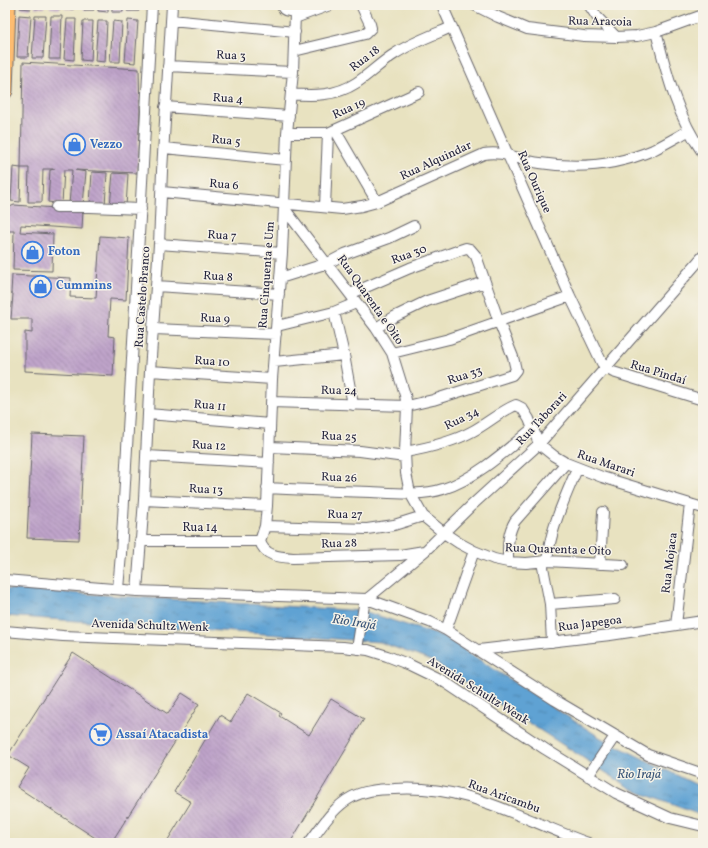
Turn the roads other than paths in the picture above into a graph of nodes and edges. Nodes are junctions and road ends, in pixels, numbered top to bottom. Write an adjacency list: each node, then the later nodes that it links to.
1 (8, 5): 20 (highway)
2 (152, 5): 37 (street, Rua Castelo Branco)
3 (172, 5): 12 (street, Rua Castelo Branco)
4 (282, 5): 10 (street)
5 (330, 5): 10 (street)
6 (361, 5): 17 (street)
7 (442, 5): 13 (street, Rua Ourique)
8 (474, 5): 16 (street, Rua Aracoia)
9 (588, 5): 16 (street)
10 (294, 15): 14 (street, Rua Cinquenta e Um)
11 (703, 15): 15 (street, Rua Aracoia)
12 (171, 20): 14 (street); 18 (street, Rua Castelo Branco)
13 (452, 27): 22 (street, Rua 18); 30 (street, Rua Ourique)
14 (295, 32): 17 (street, Rua Cinquenta e Um)
15 (656, 32): 16 (street, Rua Aracoia); 26 (street)
16 (616, 37)
17 (294, 51): 19 (street, Rua Cinquenta e Um)
18 (168, 66): 19 (street, Rua 3); 23 (street, Rua Castelo Branco)
19 (293, 72): 22 (street, Rua Cinquenta e Um)
20 (5, 92)
21 (419, 92): 25 (street, Rua 19)
22 (291, 94): 24 (street, Rua Cinquenta e Um)
23 (165, 107): 24 (street, Rua 4); 28 (street, Rua Castelo Branco)
24 (288, 116): 27 (street, Rua Cinquenta e Um)
25 (331, 131): 27 (street, Rua 19); 33 (street); 35 (street)
26 (688, 131): 29 (street); 30 (street, Rua Alquindar)
27 (287, 133): 31 (street, Rua Cinquenta e Um)
28 (164, 148): 31 (street, Rua 5); 32 (street, Rua Castelo Branco)
29 (703, 153)
30 (508, 155): 33 (street, Rua Alquindar); 48 (street, Rua Ourique)
31 (286, 160): 34 (street, Rua Cinquenta e Um)
32 (162, 192): 34 (street, Rua 6); 39 (street, Rua Castelo Branco)
33 (377, 202): 35 (street, Rua Alquindar)
34 (284, 205): 35 (street, Rua Alquindar); 40 (street, Rua Cinquenta e Um); 42 (street, Rua Quarenta e Oito)
35 (325, 206)
36 (56, 207): 37 (street)
37 (141, 209): 95 (street, Rua Castelo Branco)
38 (414, 226): 42 (street)
39 (159, 244): 40 (street, Rua 7); 45 (street, Rua Castelo Branco)
40 (282, 253): 43 (street, Rua Cinquenta e Um)
41 (703, 256): 58 (street, Rua Taborari)
42 (328, 263): 43 (street); 47 (street, Rua Quarenta e Oito)
43 (280, 278): 46 (street, Rua Cinquenta e Um)
44 (485, 282): 47 (street, Rua 30); 51 (street); 52 (street)
45 (156, 286): 46 (street, Rua 8); 53 (street, Rua Castelo Branco)
46 (279, 294): 54 (street, Rua Cinquenta e Um)
47 (350, 294): 49 (street, Rua Quarenta e Oito)
48 (570, 296): 51 (street); 58 (street, Rua Ourique)
49 (356, 303): 50 (street, Rua 9); 52 (street, Rua Quarenta e Oito)
50 (334, 312): 54 (street, Rua 9); 56 (street)
51 (499, 322): 55 (street); 64 (street, Rua 33)
52 (376, 328): 55 (street, Rua Quarenta e Oito)
53 (154, 329): 54 (street, Rua 9); 59 (street, Rua Castelo Branco)
54 (277, 330): 57 (street, Rua Cinquenta e Um)
55 (392, 353): 64 (street, Rua Quarenta e Oito)
56 (344, 355): 57 (street); 63 (street)
57 (274, 362): 60 (street, Rua Cinquenta e Um)
58 (606, 368): 61 (street, Rua Pindaí); 69 (street, Rua Taborari)
59 (150, 371): 60 (street, Rua 10); 66 (street, Rua Castelo Branco)
60 (272, 379): 62 (street, Rua Cinquenta e Um)
61 (703, 400)
62 (271, 402): 63 (street, Rua 24); 67 (street, Rua Cinquenta e Um)
63 (353, 404): 64 (street, Rua 24)
64 (407, 406): 71 (street, Rua Quarenta e Oito)
65 (524, 412): 68 (street, Rua Marari); 71 (street, Rua 34)
66 (148, 414): 67 (street, Rua 11); 72 (street, Rua Castelo Branco)
67 (270, 424): 70 (street, Rua Cinquenta e Um)
68 (533, 428): 69 (street, Rua Marari); 77 (street, Rua 26)
69 (540, 444): 74 (street, Rua Marari); 85 (street, Rua Taborari)
70 (270, 447): 71 (street, Rua 25); 73 (street, Rua Cinquenta e Um)
71 (405, 455): 77 (street, Rua Quarenta e Oito)
72 (147, 456): 73 (street, Rua 12); 78 (street, Rua Castelo Branco)
73 (269, 463): 76 (street, Rua Cinquenta e Um)
74 (566, 463): 75 (street, Rua Marari); 91 (street)
75 (577, 469): 79 (street, Rua Marari); 90 (street)
76 (268, 488): 77 (street, Rua 26); 80 (street, Rua Cinquenta e Um)
77 (410, 493): 83 (street, Rua Quarenta e Oito)
78 (144, 500): 80 (street, Rua 13); 86 (street, Rua Castelo Branco)
79 (690, 504): 81 (street, Rua Marari); 101 (street, Rua Mojaca)
80 (267, 506): 84 (street, Rua Cinquenta e Um)
81 (703, 508)
82 (603, 512): 92 (street)
83 (423, 516): 84 (street, Rua 27); 85 (street, Rua Quarenta e Oito)
84 (265, 526): 87 (street, Rua Cinquenta e Um)
85 (444, 533): 88 (street, Rua Taborari); 89 (street, Rua Quarenta e Oito)
86 (140, 541): 87 (street, Rua 14); 96 (street, Rua Castelo Branco)
87 (260, 541): 88 (street, Rua 28)
88 (426, 551): 98 (street, Rua Taborari)
89 (474, 551): 91 (street, Rua Quarenta e Oito); 102 (street)
90 (544, 561): 91 (street, Rua Quarenta e Oito); 92 (street, Rua Quarenta e Oito); 99 (street)
91 (508, 562)
92 (600, 564): 93 (street, Rua Quarenta e Oito)
93 (622, 566)
94 (5, 580): 95 (street)
95 (118, 589): 96 (street)
96 (136, 591): 98 (street)
97 (615, 599): 99 (street)
98 (365, 603): 102 (street); 105 (street)
99 (550, 604): 104 (street)
100 (703, 620): 101 (street, Rua Japegoa)
101 (676, 625): 104 (street, Rua Japegoa)
102 (446, 630): 106 (street)
103 (5, 631): 105 (street, Avenida Schultz Wenk)
104 (552, 642): 106 (street, Rua Japegoa)
105 (358, 645): 109 (street, Avenida Schultz Wenk)
106 (479, 650): 107 (street)
107 (615, 736): 108 (street); 109 (street)
108 (703, 774)
109 (588, 776): 110 (street, Avenida Schultz Wenk)
110 (703, 826)
111 (309, 843): 112 (street, Rua Aricambu)
112 (588, 843)

